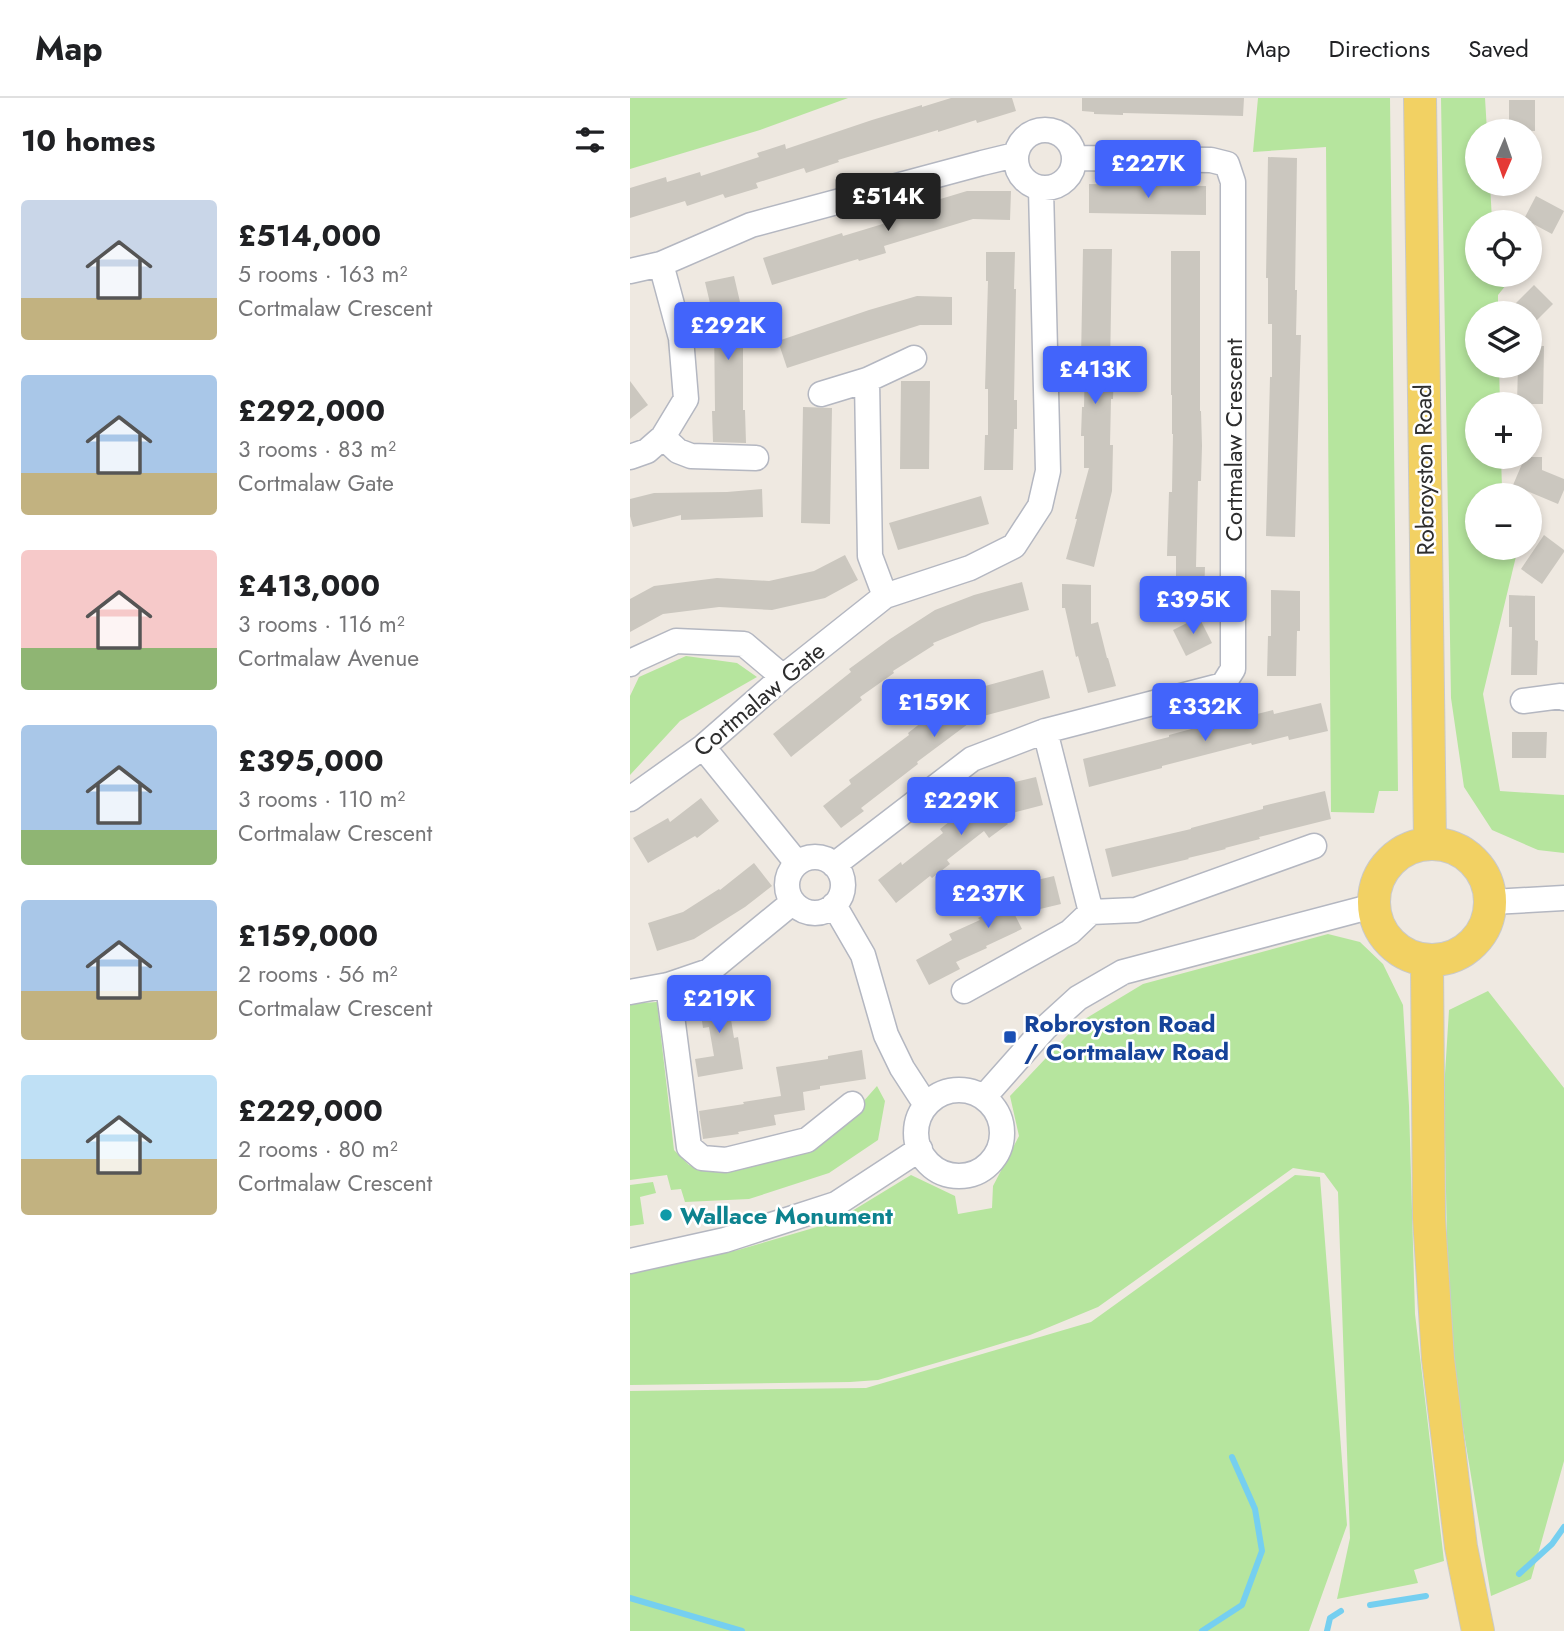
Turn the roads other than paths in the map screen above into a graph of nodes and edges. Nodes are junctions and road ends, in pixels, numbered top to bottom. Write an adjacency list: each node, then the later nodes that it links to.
1 (1420, 98): 21 (main road, Robroyston Road)
2 (1015, 155): 3 (street); 4 (street); 5 (street)
3 (1074, 158): 4 (street); 18 (street, Cortmalaw Crescent)
4 (1041, 189): 13 (street)
5 (661, 264): 6 (street); 10 (street)
6 (630, 271)
7 (914, 358): 8 (street)
8 (867, 380): 9 (street); 13 (street)
9 (821, 394)
10 (663, 437): 11 (street); 12 (street)
11 (630, 457)
12 (756, 458)
13 (885, 596): 15 (street, Cortmalaw Gate)
14 (630, 664): 15 (street)
15 (783, 677): 19 (street, Cortmalaw Gate)
16 (1563, 692): 17 (street)
17 (1523, 701)
18 (1045, 732): 24 (street, Cortmalaw Crescent); 30 (street)
19 (703, 747): 20 (street, Cortmalaw Gate); 23 (street)
20 (630, 799)
21 (1430, 842): 27 (main road); 29 (main road)
22 (1314, 846): 30 (street)
23 (797, 863): 24 (street); 26 (street)
24 (834, 865): 28 (street)
25 (1564, 898): 27 (street)
26 (793, 902): 28 (street); 32 (street)
27 (1492, 902): 31 (main road)
28 (834, 905): 37 (street)
29 (1373, 906): 31 (main road); 35 (street)
30 (1091, 912): 33 (street)
31 (1427, 961): 40 (main road)
32 (668, 985): 34 (street); 36 (street)
33 (964, 991)
34 (630, 992)
35 (984, 1097): 37 (street); 38 (street)
36 (852, 1104)
37 (926, 1105): 38 (street)
38 (920, 1149): 39 (street)
39 (630, 1261)
40 (1478, 1631)

